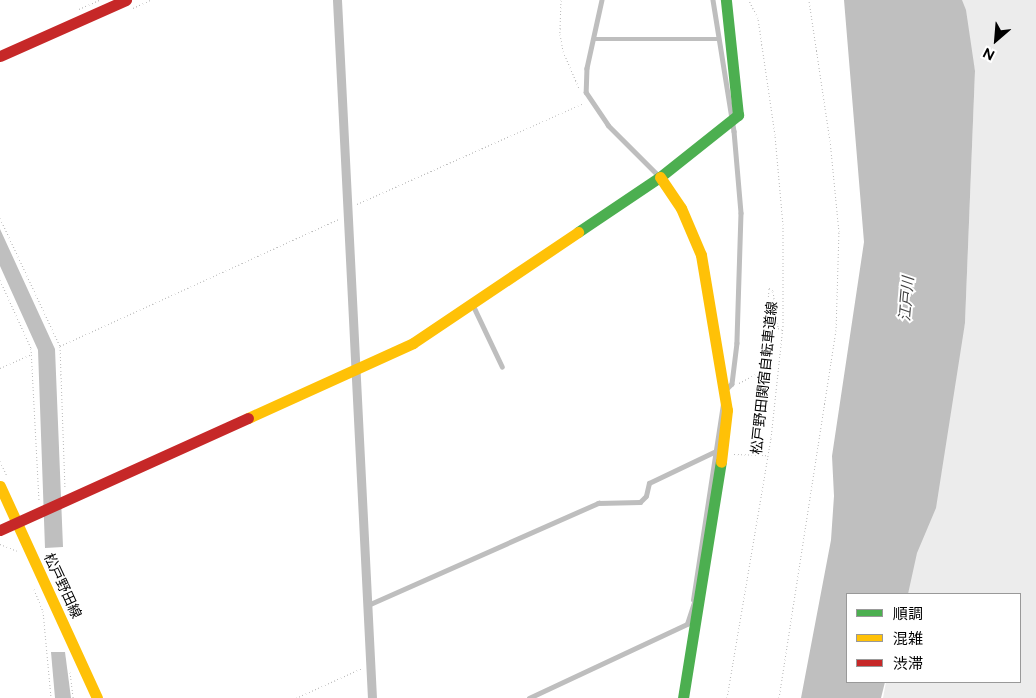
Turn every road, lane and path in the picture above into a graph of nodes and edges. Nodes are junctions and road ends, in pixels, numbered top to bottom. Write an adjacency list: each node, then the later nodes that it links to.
1 (126, 0): 10 (street)
2 (337, 0): 14 (street)
3 (602, 0): 8 (lane)
4 (713, 0): 9 (lane)
5 (726, 0): 12 (street)
6 (749, 0): 18 (path, 松戸野田関宿自転車道線)
7 (809, 0): 48 (path)
8 (594, 39): 9 (lane); 11 (lane)
9 (718, 39): 12 (lane)
10 (0, 56)
11 (590, 101): 13 (lane); 14 (path)
12 (731, 122): 13 (street); 24 (lane)
13 (660, 177): 17 (street); 24 (street)
14 (348, 212): 19 (path); 23 (street)
15 (0, 218): 19 (path)
16 (0, 280): 20 (path)
17 (473, 305): 21 (lane); 23 (street)
18 (782, 330): 24 (path); 26 (path, 松戸野田関宿自転車道線)
19 (60, 346): 28 (path)
20 (32, 354): 22 (path); 29 (path)
21 (502, 366)
22 (0, 368)
23 (356, 370): 28 (street); 37 (street)
24 (728, 390): 25 (street)
25 (719, 453): 26 (path); 34 (street); 36 (lane); 37 (lane)
26 (768, 455): 47 (path, 松戸野田関宿自転車道線)
27 (0, 486): 30 (street, 松戸野田線)
28 (66, 500): 29 (street)
29 (40, 512): 30 (street)
30 (16, 522): 31 (street); 42 (street, 松戸野田線)
31 (0, 530)
32 (15, 542): 33 (path)
33 (0, 544)
34 (704, 582): 36 (lane); 46 (street)
35 (32, 585): 40 (path)
36 (693, 602): 45 (lane)
37 (368, 606): 38 (street)
38 (370, 664): 43 (path); 44 (street)
39 (70, 672): 41 (path)
40 (51, 698)
41 (73, 698)
42 (97, 698)
43 (296, 698)
44 (372, 698)
45 (529, 698)
46 (683, 698)
47 (727, 698)
48 (779, 698)

